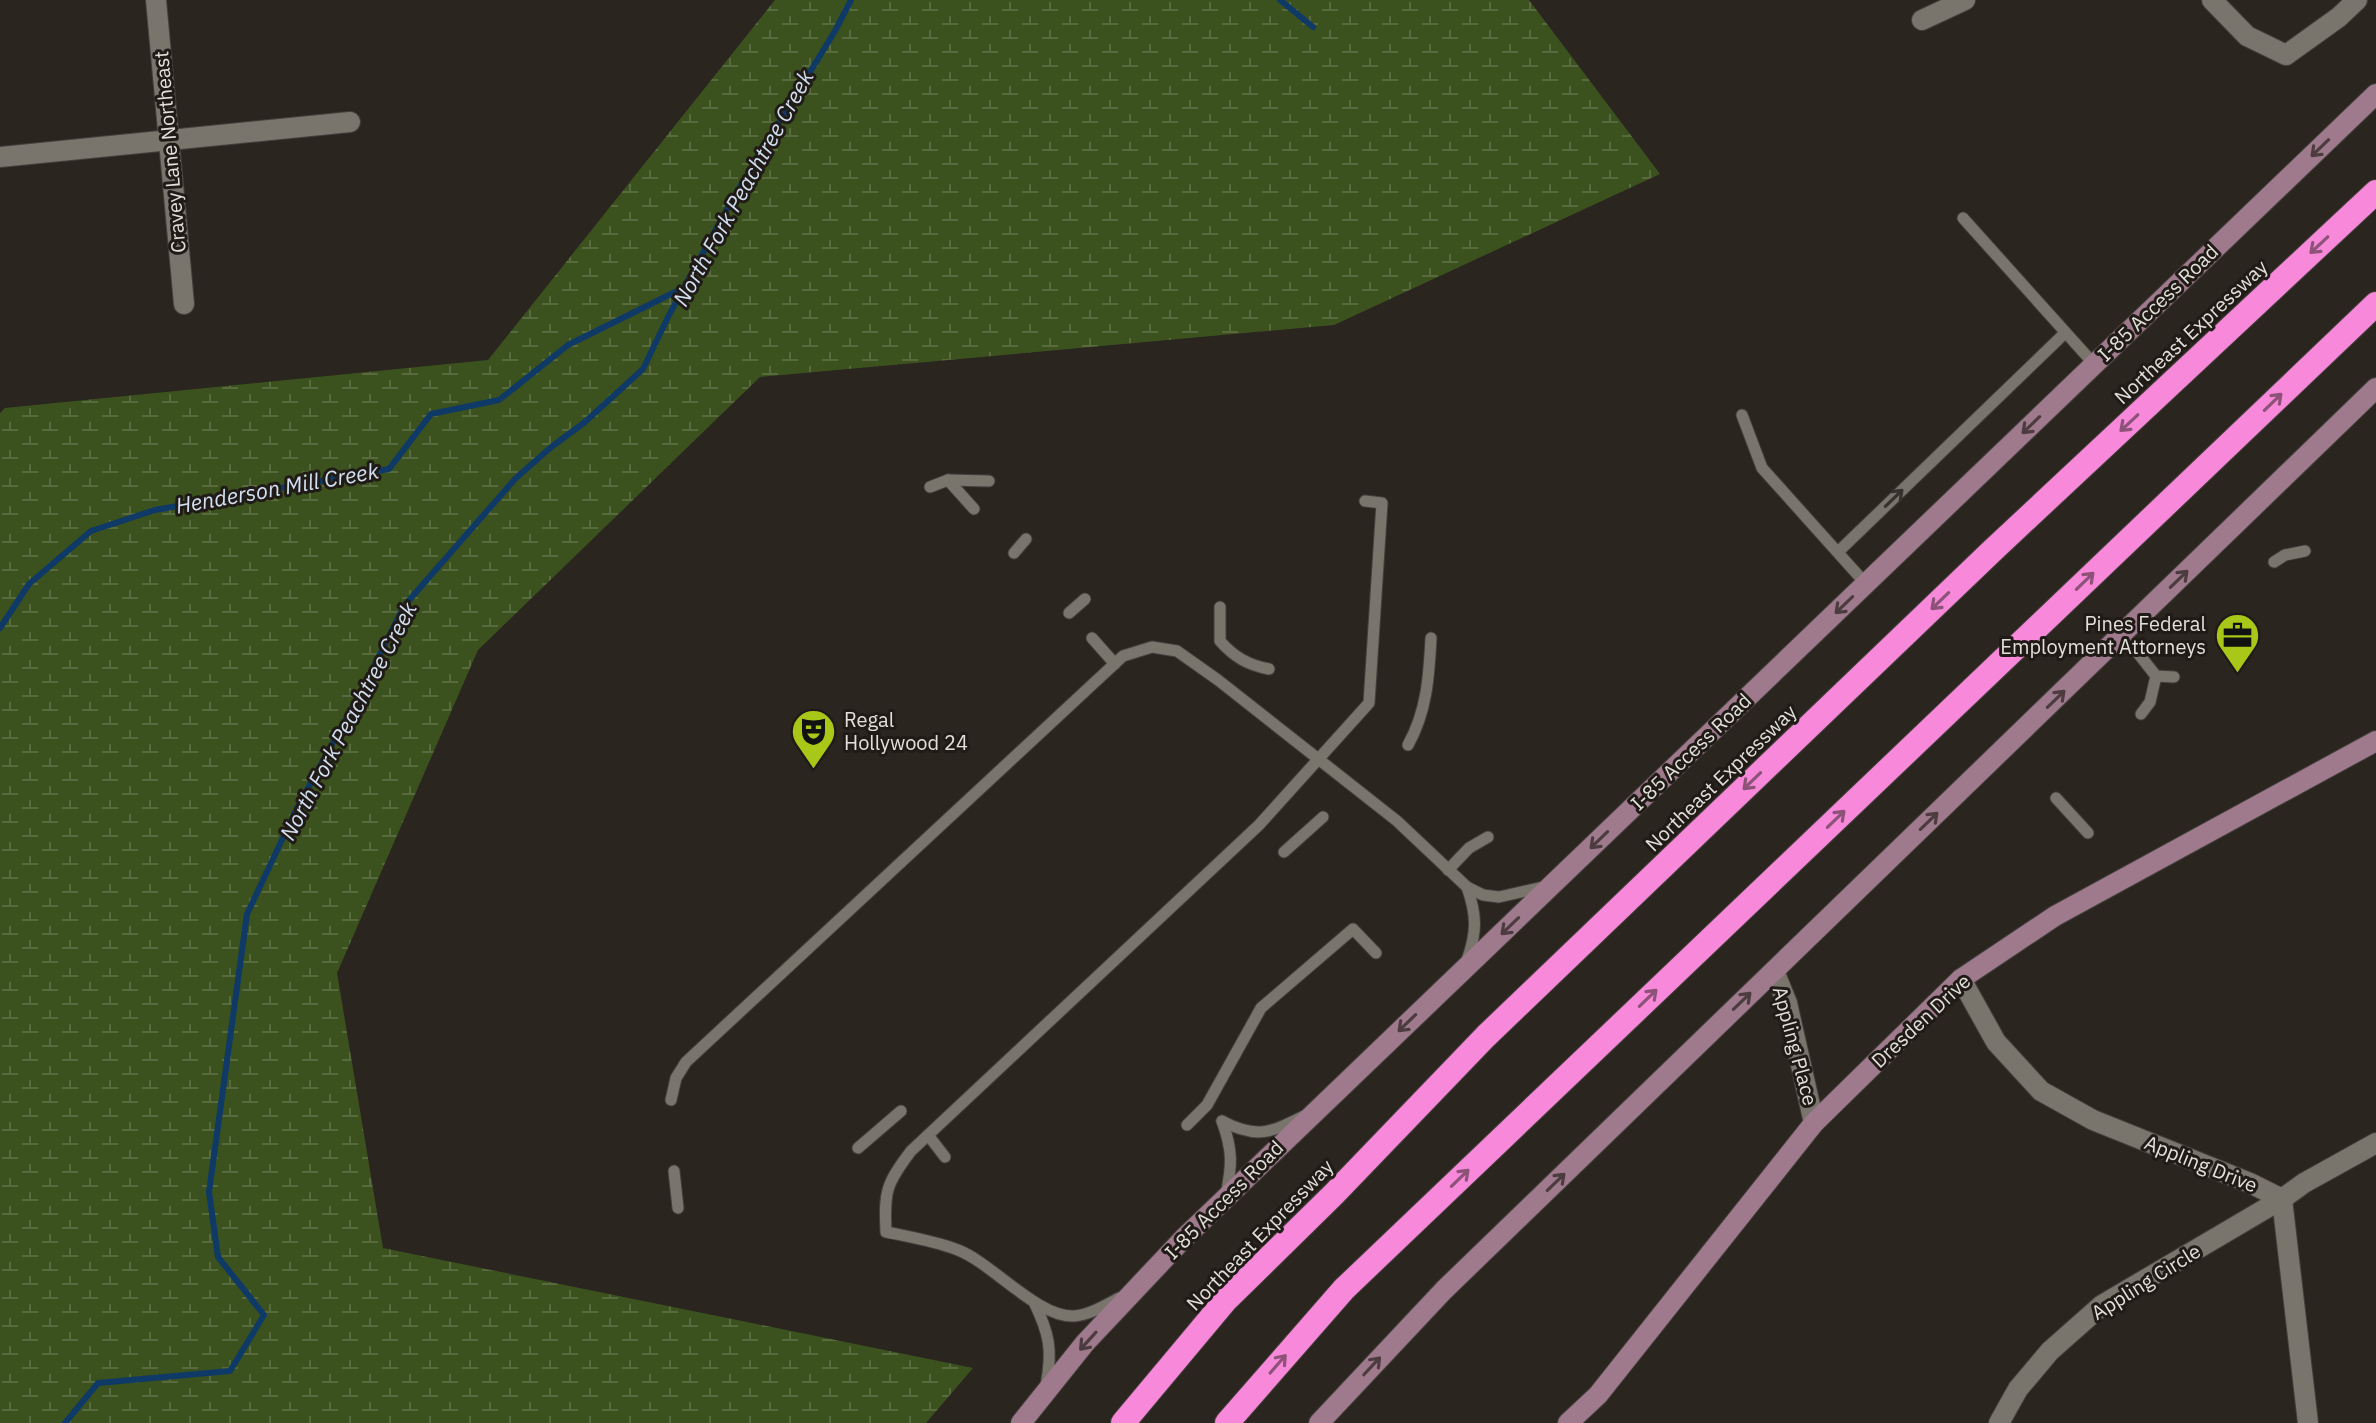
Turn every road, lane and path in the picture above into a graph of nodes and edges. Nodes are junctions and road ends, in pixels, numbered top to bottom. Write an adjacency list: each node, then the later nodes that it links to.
1 (156, 0): 8 (street, Cravey Lane Northeast)
2 (1965, 0): 5 (street)
3 (2212, 0): 4 (street)
4 (2357, 0)
5 (1922, 20)
6 (2376, 94): 15 (main road, I-85 Access Road, one-way to 15)
7 (350, 122): 8 (street)
8 (170, 140): 9 (street); 12 (street, Cravey Lane Northeast)
9 (0, 157)
10 (2376, 192): 72 (highway, Northeast Expressway, one-way to 72)
11 (1963, 218): 14 (lane)
12 (184, 304)
13 (2376, 304): 73 (highway, one-way to 13)
14 (2065, 333): 15 (lane); 25 (lane, one-way to 14)
15 (2094, 364): 28 (main road, I-85 Access Road, one-way to 28)
16 (2376, 388): 32 (main road, one-way to 16)
17 (1742, 415): 25 (lane)
18 (948, 480): 19 (lane); 20 (lane); 22 (lane)
19 (989, 481)
20 (930, 487)
21 (1365, 501): 42 (lane)
22 (974, 509)
23 (1026, 539): 26 (lane)
24 (2305, 551): 27 (lane)
25 (1838, 552): 28 (lane)
26 (1014, 553)
27 (2274, 562)
28 (1866, 584): 49 (main road, I-85 Access Road, one-way to 49)
29 (1085, 599): 31 (lane)
30 (1220, 607): 36 (lane)
31 (1069, 613)
32 (2123, 634): 37 (lane); 53 (main road, one-way to 32)
33 (1092, 638): 35 (lane)
34 (1431, 638): 41 (lane)
35 (1115, 664): 42 (lane); 55 (lane)
36 (1269, 669)
37 (2156, 676): 38 (lane); 39 (lane)
38 (2174, 677)
39 (2141, 714)
40 (2376, 741): 54 (main road, Dresden Drive)
41 (1408, 745)
42 (1318, 760): 48 (lane); 60 (lane)
43 (2056, 798): 45 (lane)
44 (1323, 817): 47 (lane)
45 (2088, 833)
46 (1488, 837): 48 (lane)
47 (1284, 852)
48 (1448, 870): 50 (lane)
49 (1555, 882): 50 (lane); 52 (main road, I-85 Access Road, one-way to 52)
50 (1467, 887): 52 (lane)
51 (1376, 953): 59 (lane)
52 (1464, 969): 56 (main road, I-85 Access Road, one-way to 56)
53 (1774, 971): 58 (street, Appling Place); 74 (main road, one-way to 53)
54 (1961, 979): 58 (main road, Dresden Drive); 66 (street, Appling Drive)
55 (671, 1100)
56 (1318, 1108): 65 (main road, I-85 Access Road); 65 (lane)
57 (901, 1111): 62 (lane)
58 (1814, 1123): 75 (main road, Dresden Drive)
59 (1187, 1125)
60 (928, 1135): 63 (lane); 69 (lane)
61 (2376, 1143): 66 (street, Appling Circle)
62 (858, 1148)
63 (945, 1157)
64 (674, 1171): 67 (lane)
65 (1226, 1197): 68 (main road, I-85 Access Road)
66 (2282, 1199): 76 (street, Appling Circle); 77 (street, Appling Drive)
67 (678, 1208)
68 (1134, 1291): 69 (lane); 70 (main road, I-85 Access Road, one-way to 70)
69 (1033, 1301): 70 (lane)
70 (1044, 1393): 71 (main road, I-85 Access Road)
71 (1021, 1423)
72 (1123, 1423)
73 (1227, 1423)
74 (1319, 1423)
75 (1568, 1423)
76 (1999, 1423)
77 (2308, 1423)

